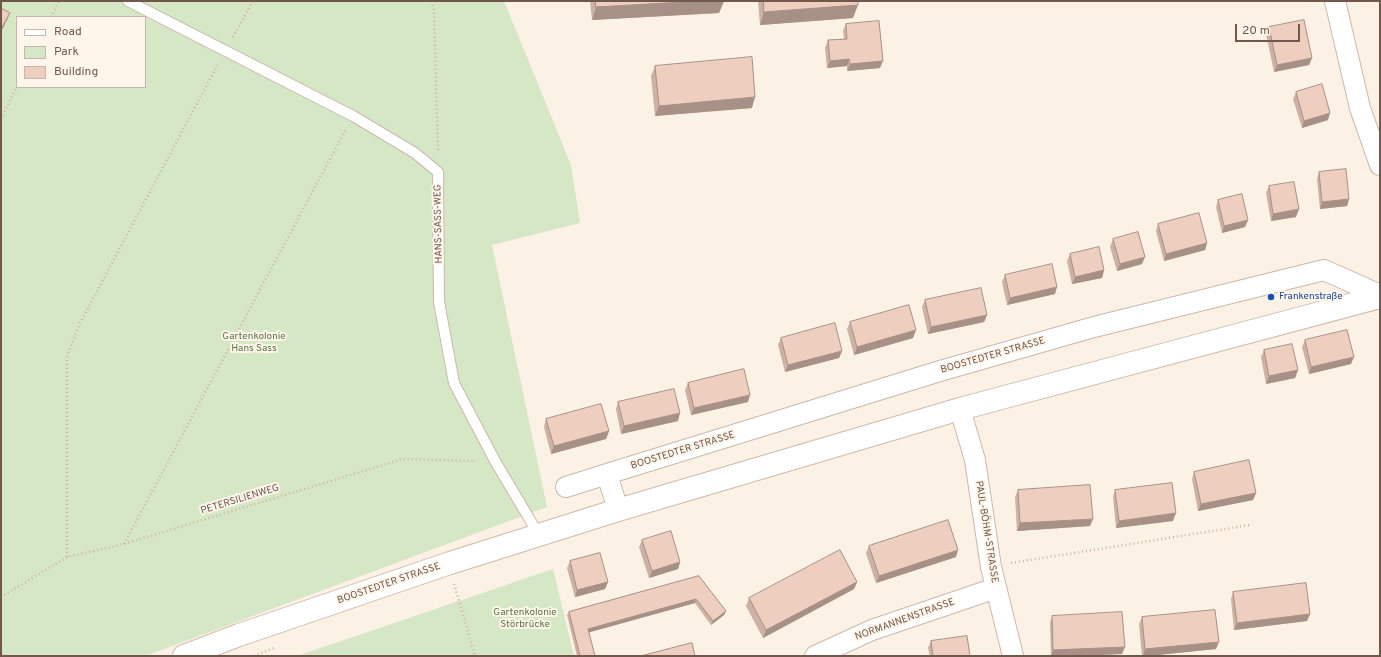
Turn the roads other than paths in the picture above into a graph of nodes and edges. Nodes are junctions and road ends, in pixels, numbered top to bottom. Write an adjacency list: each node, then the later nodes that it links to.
1 (128, 1): 9 (lane, HANS-SASS-WEG)
2 (1335, 1): 3 (street)
3 (1380, 165)
4 (1380, 296): 5 (street, BOOSTEDTER STRASSE); 6 (street, BOOSTEDTER STRASSE)
5 (960, 409): 8 (street, BOOSTEDTER STRASSE); 10 (street, PAUL-BÖHM-STRASSE)
6 (607, 474): 7 (street, BOOSTEDTER STRASSE); 8 (street)
7 (566, 488)
8 (618, 510): 9 (street, BOOSTEDTER STRASSE)
9 (539, 535): 11 (street, BOOSTEDTER STRASSE)
10 (996, 588): 12 (street, NORMANNENSTRASSE); 13 (street, PAUL-BÖHM-STRASSE)
11 (184, 656)
12 (815, 656)
13 (1014, 656)

